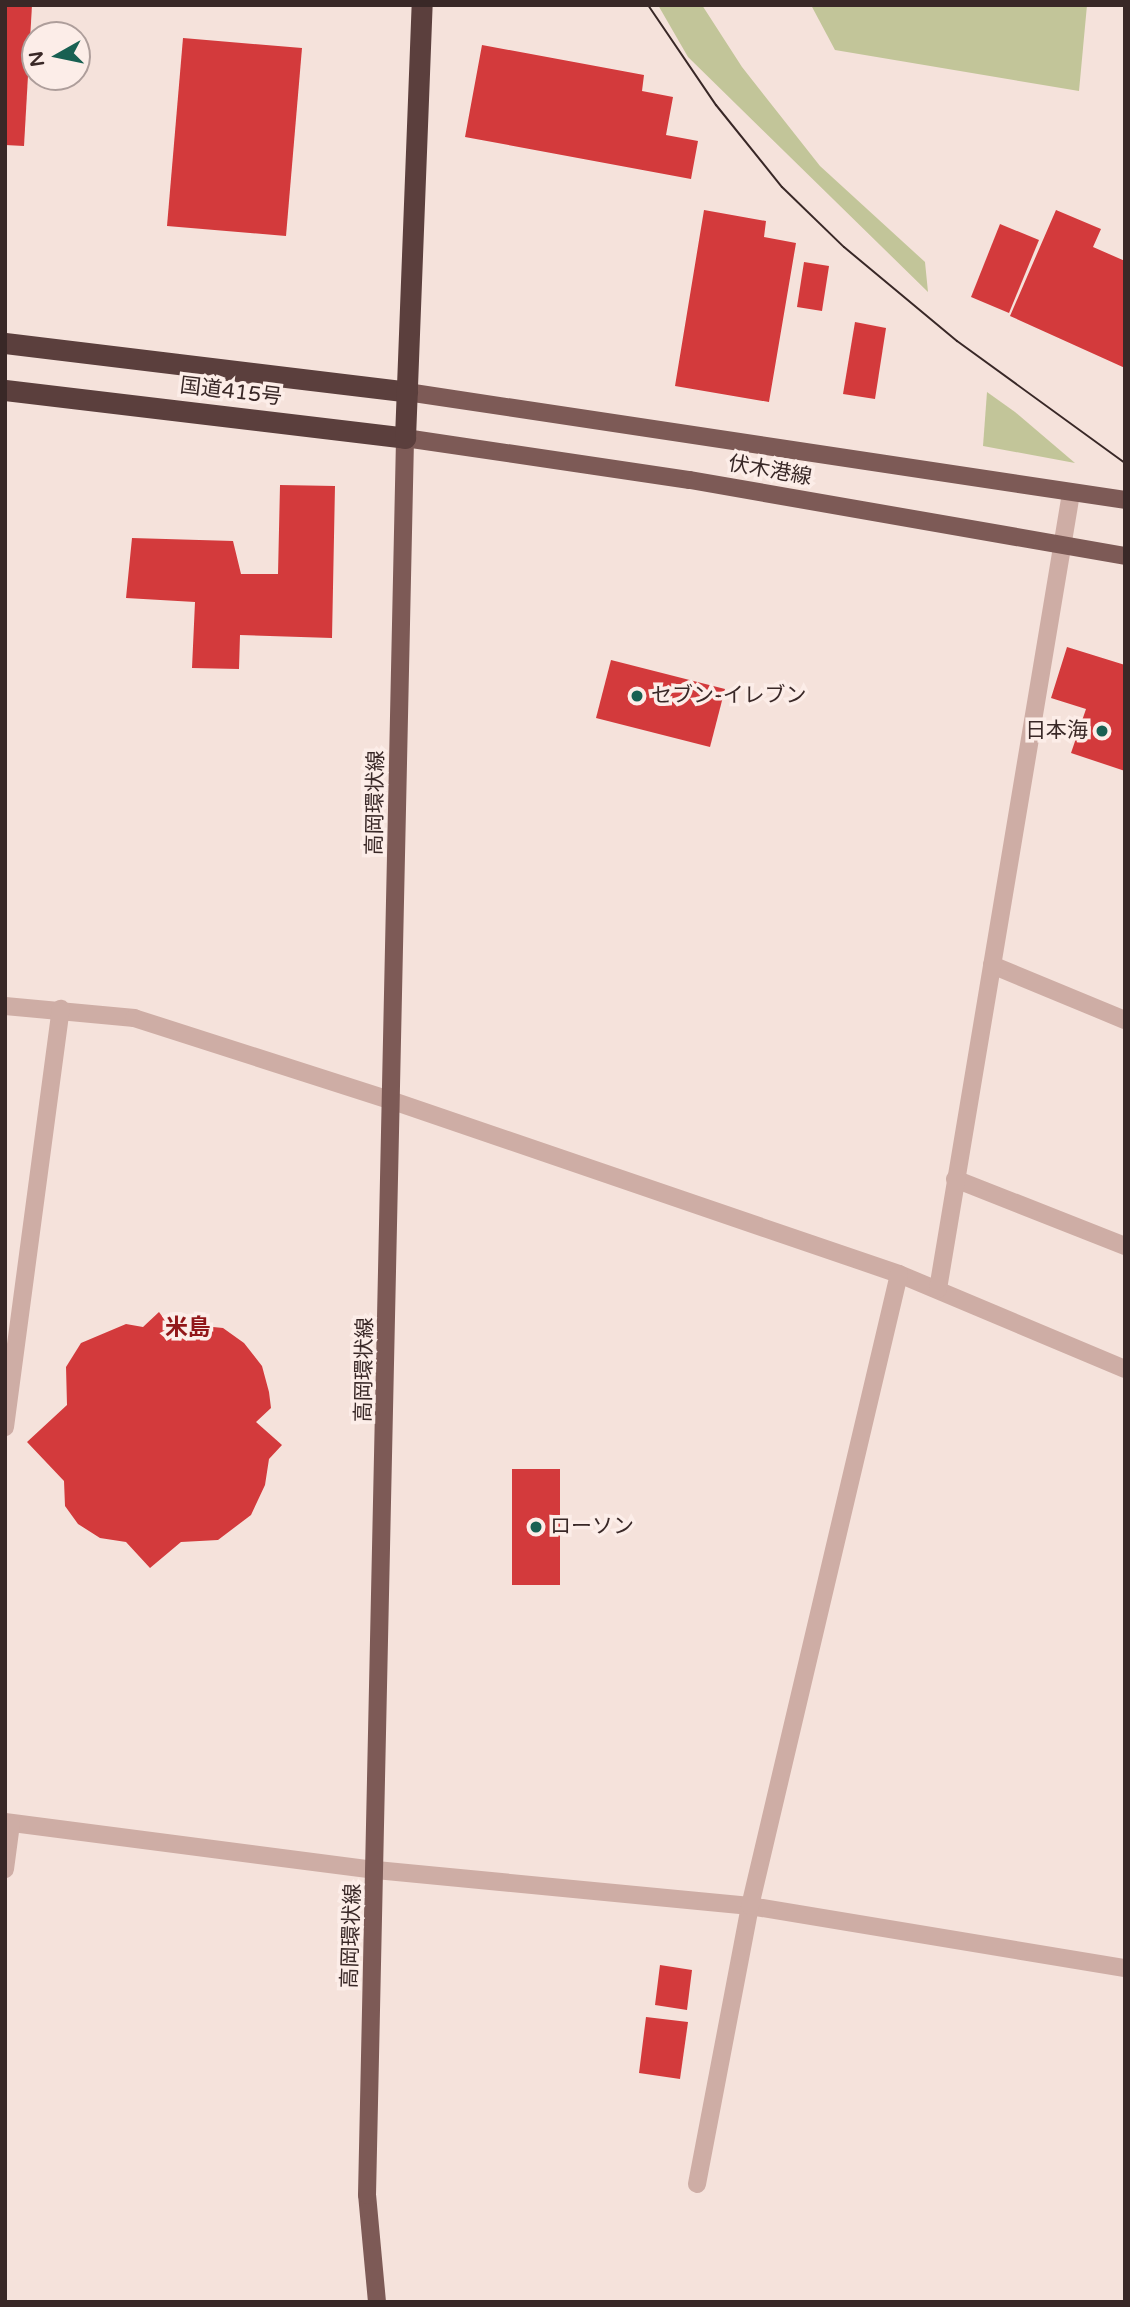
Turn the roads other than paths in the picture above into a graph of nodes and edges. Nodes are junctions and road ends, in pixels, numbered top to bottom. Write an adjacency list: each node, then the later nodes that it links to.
1 (422, 5): 4 (highway)
2 (5, 343): 4 (highway, 国道415号)
3 (5, 390): 5 (highway, 国道415号)
4 (407, 392): 5 (highway); 6 (main road, 伏木港線)
5 (405, 438): 8 (main road, 伏木港線); 14 (main road, 高岡環状線)
6 (1071, 493): 7 (main road, 伏木港線); 8 (street)
7 (1125, 500)
8 (1062, 546): 9 (main road, 伏木港線); 10 (street)
9 (1125, 556)
10 (992, 965): 13 (street); 15 (street)
11 (5, 1006): 12 (street)
12 (61, 1009): 14 (street); 20 (street)
13 (1125, 1020)
14 (393, 1101): 17 (street); 23 (main road, 高岡環状線)
15 (955, 1179): 16 (street); 18 (street)
16 (1125, 1247)
17 (899, 1274): 18 (street); 24 (street)
18 (938, 1289): 19 (street)
19 (1125, 1369)
20 (5, 1427)
21 (8, 1823): 22 (street); 23 (street)
22 (5, 1869)
23 (376, 1870): 24 (street); 27 (main road, 高岡環状線)
24 (750, 1906): 25 (street); 26 (street)
25 (1125, 1969)
26 (697, 2184)
27 (377, 2302)

